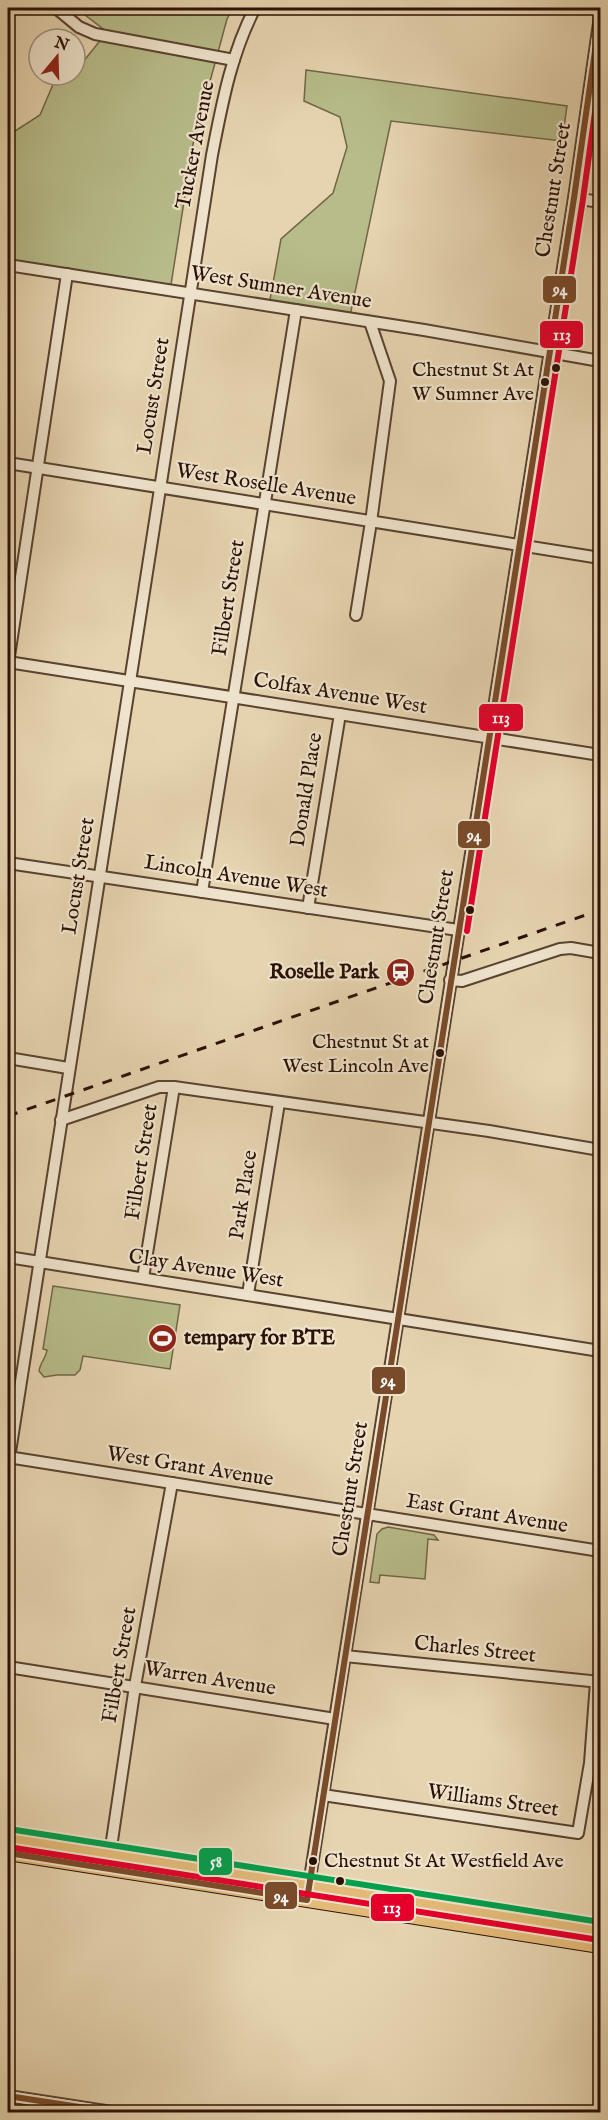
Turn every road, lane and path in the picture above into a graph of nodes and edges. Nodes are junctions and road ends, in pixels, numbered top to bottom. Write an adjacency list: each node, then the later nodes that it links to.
1 (56, 8): 4 (street)
2 (255, 8): 4 (street, Tucker Avenue)
3 (600, 16): 5 (street, Chestnut Street)
4 (234, 60): 9 (street, Tucker Avenue)
5 (574, 198): 6 (street); 12 (street, Chestnut Street)
6 (600, 202)
7 (8, 265): 8 (street, West Sumner Avenue)
8 (67, 274): 9 (street, West Sumner Avenue); 15 (street)
9 (190, 293): 10 (street, West Sumner Avenue); 16 (street, Locust Street)
10 (296, 310): 11 (street, West Sumner Avenue); 17 (street, Filbert Street)
11 (370, 322): 12 (street, West Sumner Avenue); 18 (street)
12 (548, 353): 13 (street, West Sumner Avenue); 19 (street, Chestnut Street)
13 (600, 361)
14 (8, 463): 15 (street, West Roselle Avenue)
15 (38, 468): 16 (street, West Roselle Avenue); 22 (street)
16 (160, 487): 17 (street, West Roselle Avenue); 23 (street, Locust Street)
17 (264, 504): 18 (street, West Roselle Avenue); 24 (street, Filbert Street)
18 (371, 522): 19 (street, West Roselle Avenue); 21 (street)
19 (518, 545): 20 (street, West Roselle Avenue); 26 (street, Chestnut Street)
20 (600, 558)
21 (356, 615)
22 (8, 662): 23 (street, Colfax Avenue West)
23 (130, 681): 24 (street, Colfax Avenue West); 29 (street, Locust Street)
24 (233, 697): 25 (street, Colfax Avenue West); 30 (street, Filbert Street)
25 (340, 714): 26 (street, Colfax Avenue West); 31 (street, Donald Place)
26 (488, 738): 27 (street, Colfax Avenue West); 32 (street, Chestnut Street)
27 (600, 754)
28 (8, 862): 29 (street, Lincoln Avenue West)
29 (99, 876): 30 (street, Lincoln Avenue West); 36 (street, Locust Street)
30 (202, 892): 31 (street, Lincoln Avenue West)
31 (308, 908): 32 (street, Lincoln Avenue West)
32 (458, 930): 34 (street, Chestnut Street)
33 (600, 953): 34 (street)
34 (450, 980): 40 (street, Chestnut Street)
35 (8, 1058): 36 (street)
36 (68, 1068): 39 (street, Locust Street)
37 (174, 1087): 38 (street); 39 (street); 44 (street, Filbert Street)
38 (279, 1102): 40 (street); 45 (street, Park Place)
39 (61, 1120): 43 (street, Locust Street)
40 (428, 1123): 41 (street); 46 (street, Chestnut Street)
41 (600, 1150)
42 (8, 1257): 43 (street, Clay Avenue West)
43 (39, 1261): 44 (street, Clay Avenue West); 48 (street, Locust Street)
44 (142, 1278): 45 (street, Clay Avenue West)
45 (248, 1294): 46 (street, Clay Avenue West)
46 (397, 1320): 47 (street, Clay Avenue West); 50 (street, Chestnut Street)
47 (600, 1351)
48 (8, 1460): 49 (street, West Grant Avenue)
49 (172, 1483): 50 (street, West Grant Avenue); 55 (street, Filbert Street)
50 (367, 1514): 51 (street, East Grant Avenue); 52 (street, Chestnut Street)
51 (600, 1551)
52 (345, 1656): 54 (street, Charles Street); 56 (street, Chestnut Street)
53 (8, 1667): 55 (street, Warren Avenue)
54 (598, 1682): 57 (street, Williams Street)
55 (135, 1686): 56 (street, Warren Avenue); 60 (street, Filbert Street)
56 (335, 1719): 57 (street, Chestnut Street)
57 (323, 1795): 61 (street, Chestnut Street)
58 (8, 1838): 60 (main road)
59 (8, 1853): 62 (main road)
60 (110, 1854): 61 (main road)
61 (309, 1885): 62 (street, Chestnut Street); 63 (main road)
62 (307, 1900): 64 (main road)
63 (600, 1931)
64 (600, 1946)
65 (8, 2096): 66 (street)
66 (112, 2112)

